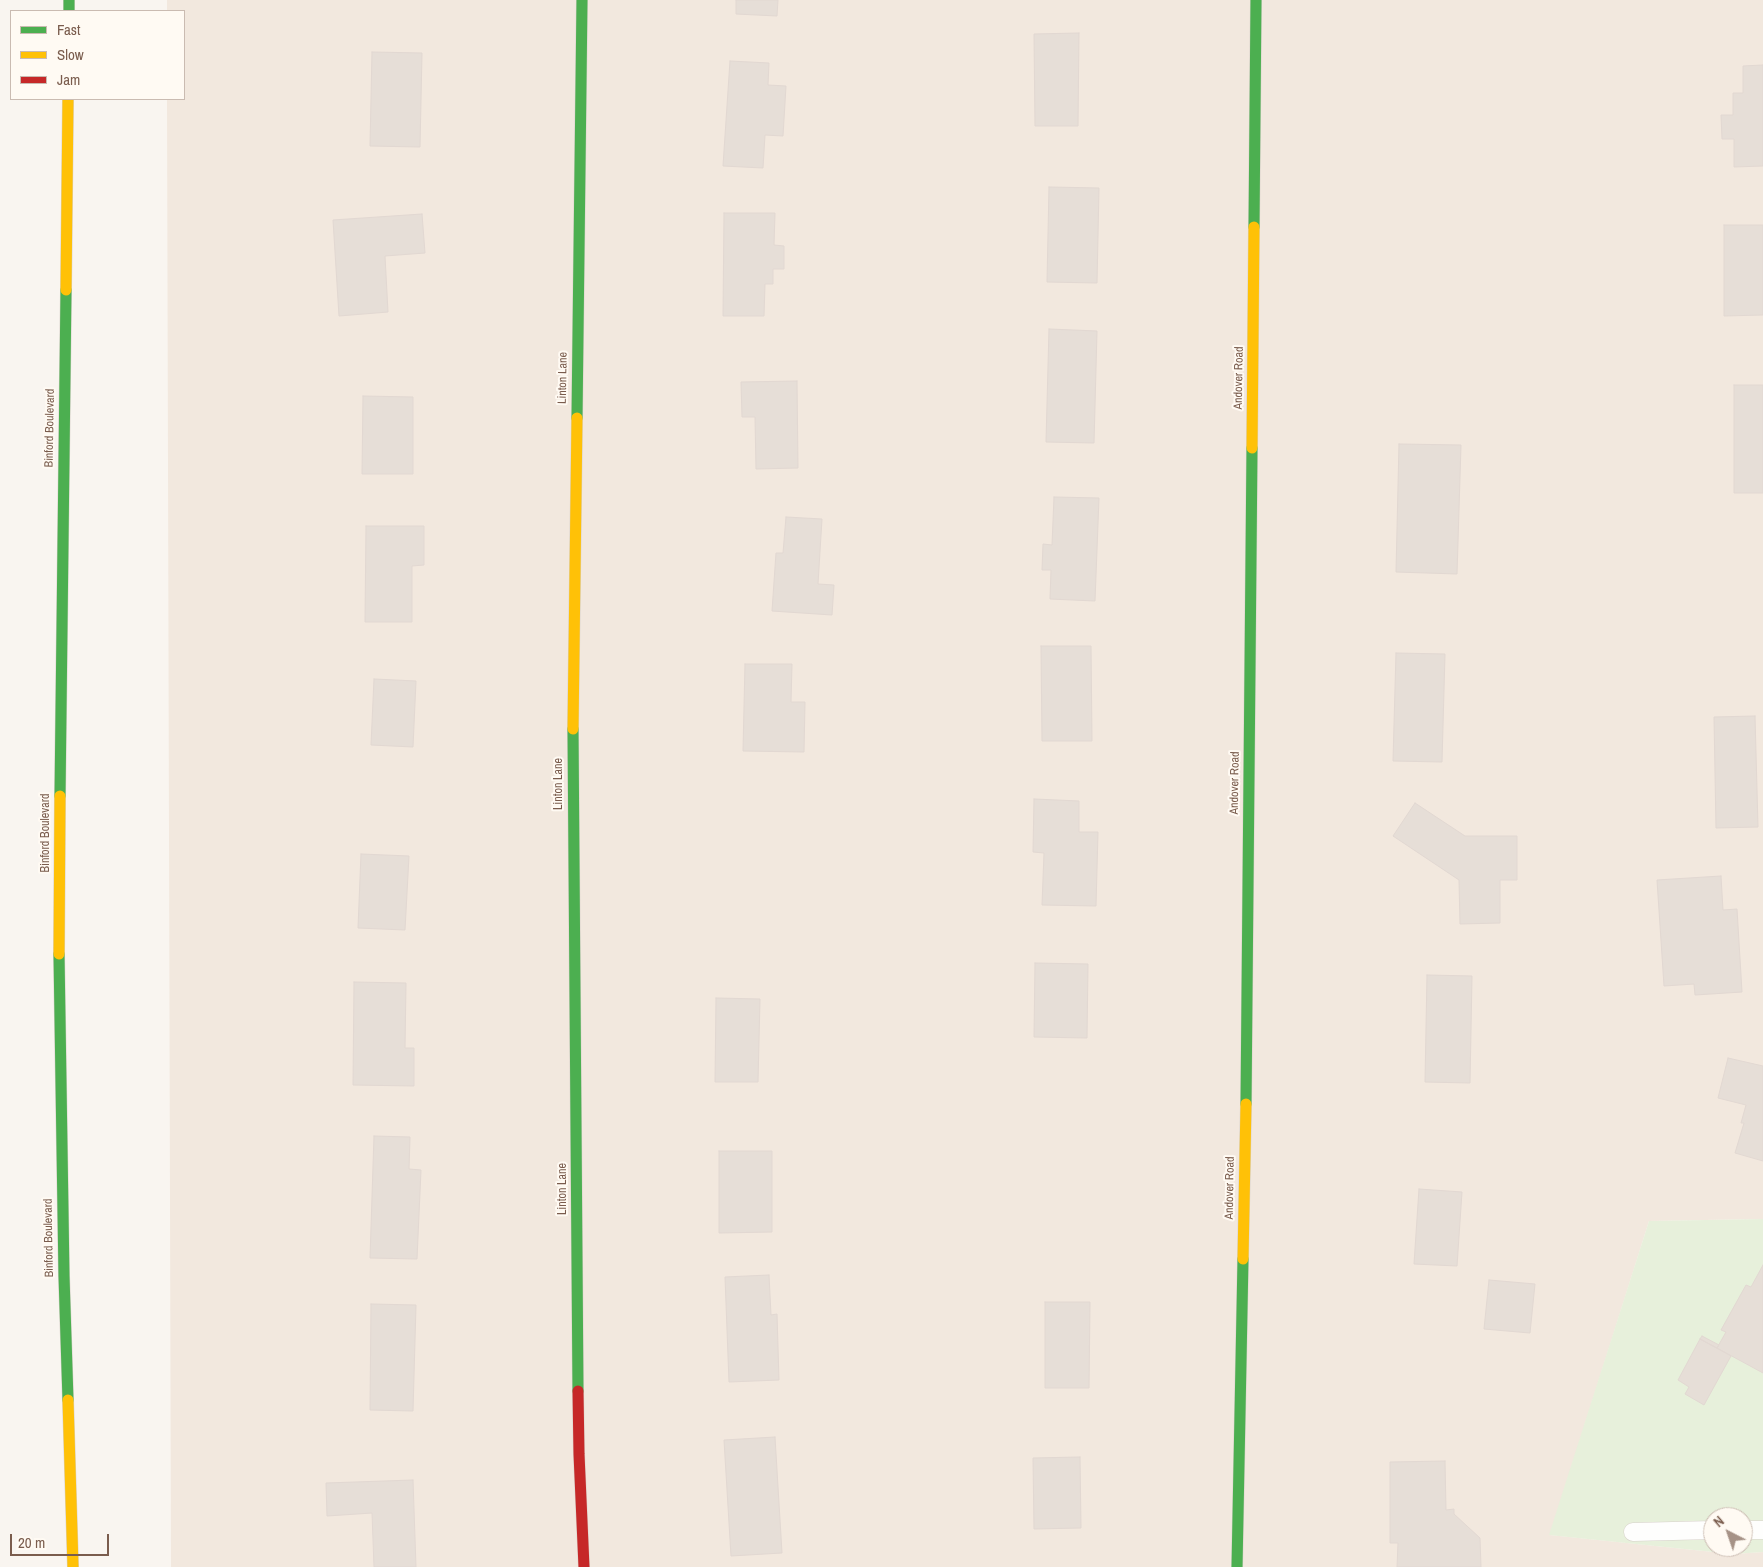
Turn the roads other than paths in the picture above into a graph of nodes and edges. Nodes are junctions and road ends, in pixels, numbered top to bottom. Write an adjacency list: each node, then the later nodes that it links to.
1 (582, 0): 7 (street, Linton Lane)
2 (1256, 0): 8 (street, Andover Road)
3 (68, 100): 6 (street, Binford Boulevard)
4 (1703, 1530): 5 (lane)
5 (1633, 1532)
6 (73, 1567)
7 (584, 1567)
8 (1237, 1567)

